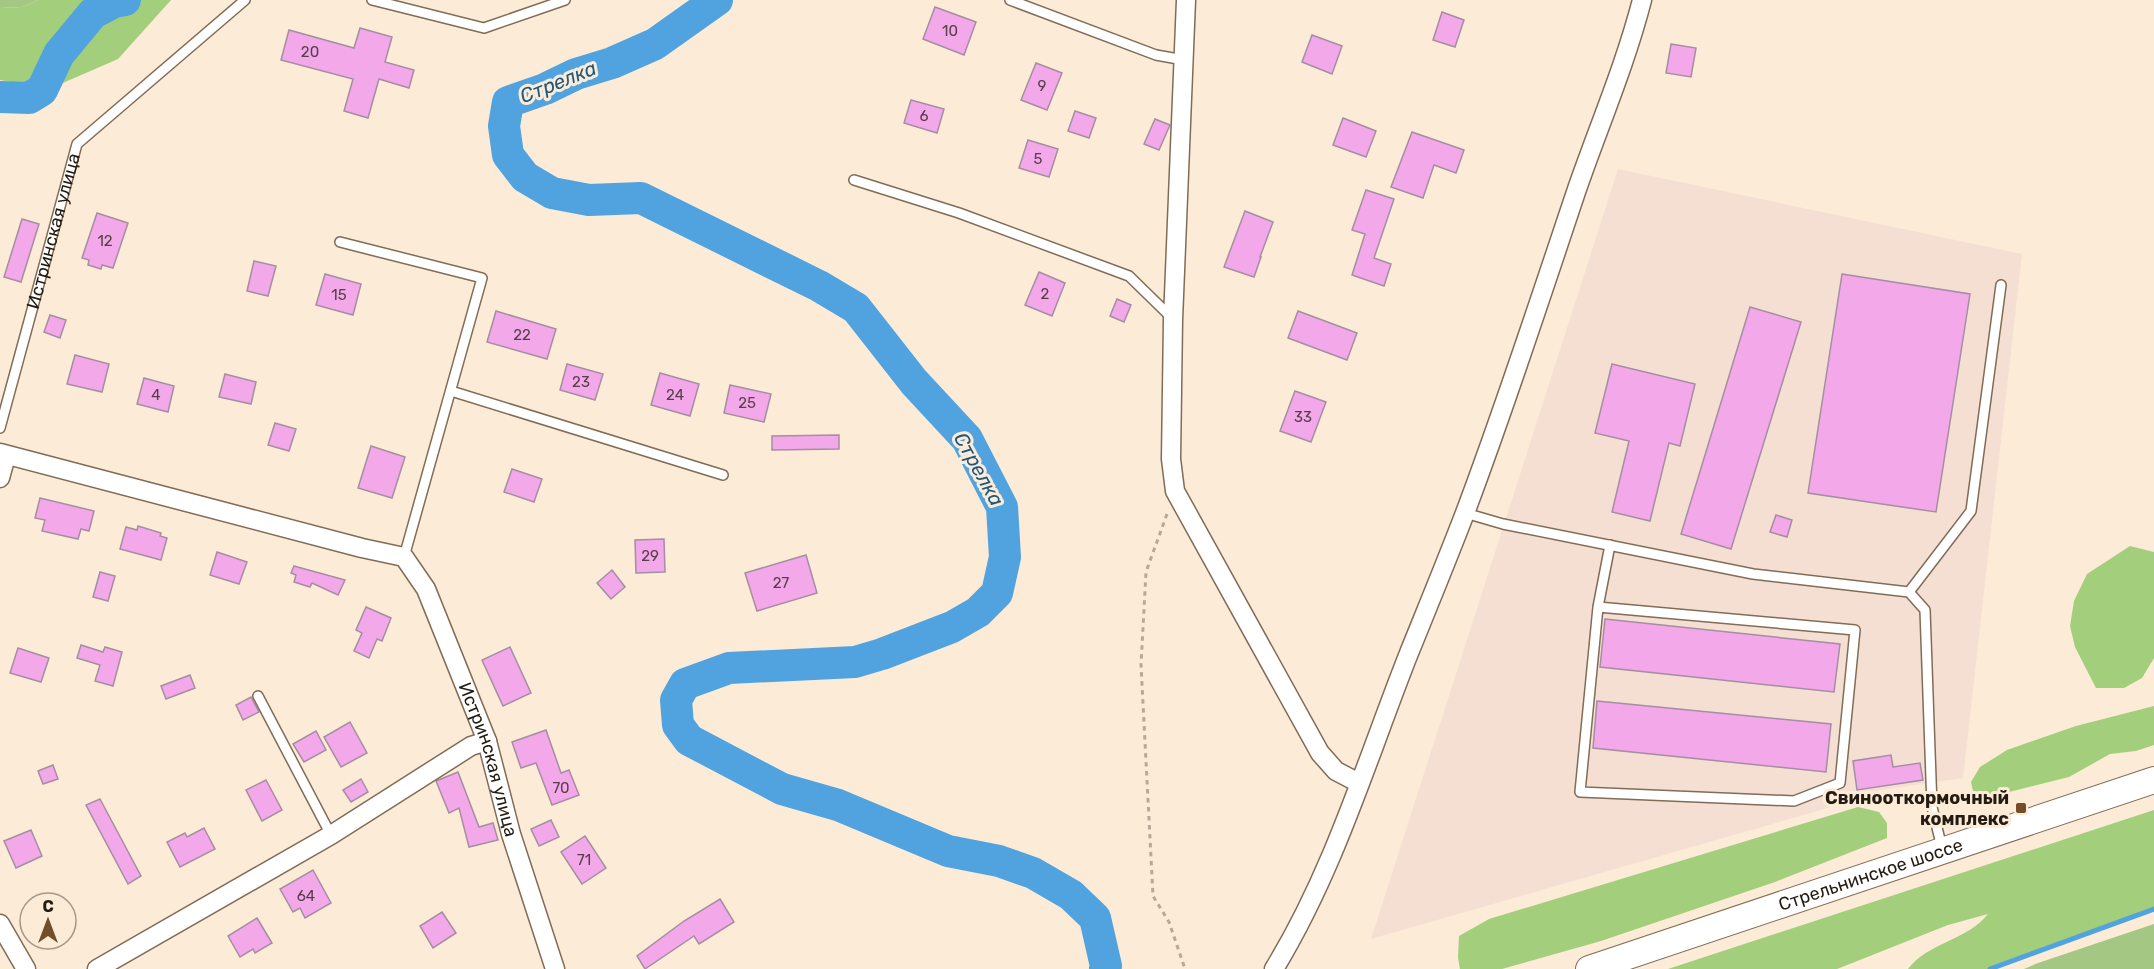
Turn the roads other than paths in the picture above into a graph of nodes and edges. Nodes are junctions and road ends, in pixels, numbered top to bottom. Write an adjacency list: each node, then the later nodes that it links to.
1 (245, 0): 13 (lane, Истринская улица)
2 (372, 0): 3 (lane)
3 (565, 0)
4 (1010, 0): 7 (lane)
5 (1186, 0): 7 (street)
6 (1642, 0): 17 (street)
7 (1184, 60): 11 (street)
8 (854, 180): 11 (lane)
9 (340, 242): 12 (lane)
10 (2001, 285): 20 (lane)
11 (1173, 320): 25 (street)
12 (451, 391): 15 (lane); 19 (lane)
13 (0, 428)
14 (3, 454): 16 (street); 19 (street)
15 (723, 475)
16 (0, 478)
17 (1465, 513): 18 (lane); 25 (street)
18 (1610, 546): 20 (lane); 21 (lane)
19 (404, 557): 23 (street, Истринская улица)
20 (1909, 592): 27 (lane)
21 (1598, 607): 21 (lane)
22 (258, 696): 26 (lane)
23 (487, 741): 26 (street); 31 (street, Истринская улица)
24 (2154, 780): 27 (main road, Стрельнинское шоссе)
25 (1359, 783): 32 (street)
26 (331, 836): 30 (street)
27 (1943, 851): 33 (main road, Стрельнинское шоссе)
28 (0, 924): 29 (street)
29 (26, 969)
30 (97, 969)
31 (555, 969)
32 (1274, 969)
33 (1589, 969)

